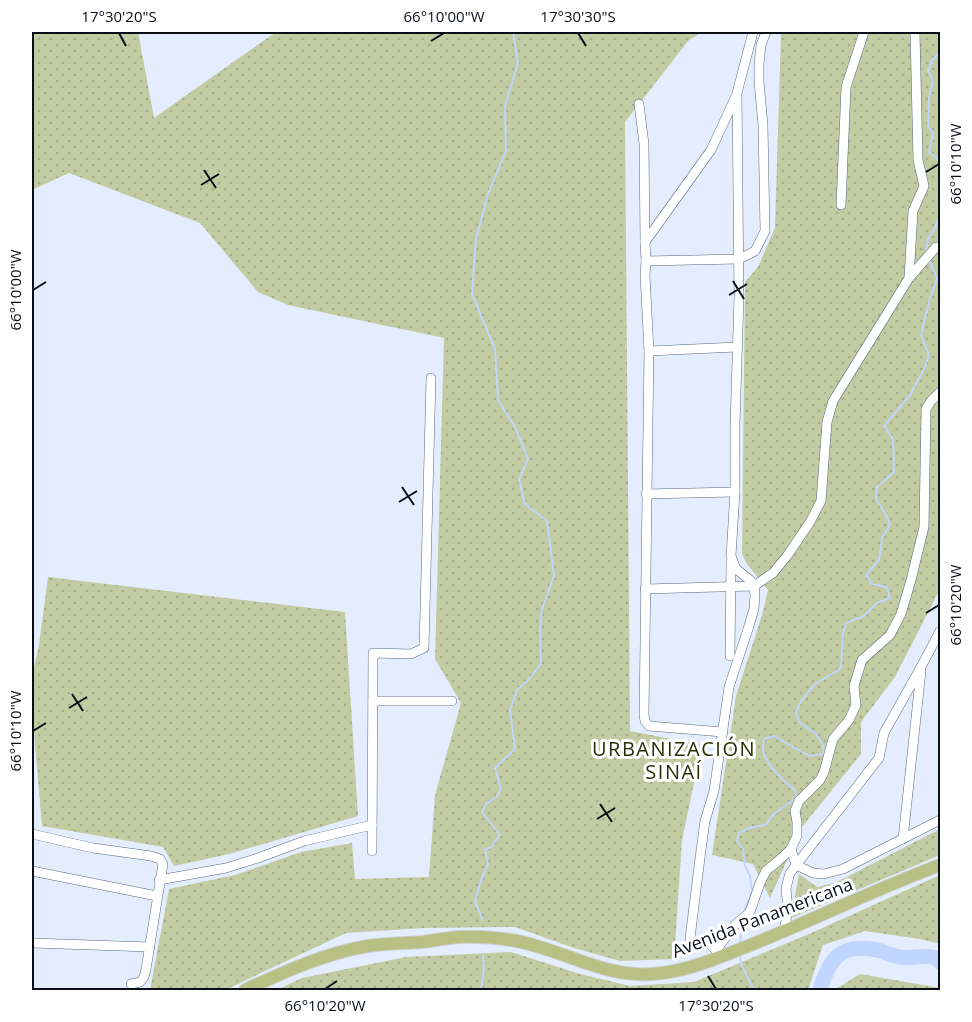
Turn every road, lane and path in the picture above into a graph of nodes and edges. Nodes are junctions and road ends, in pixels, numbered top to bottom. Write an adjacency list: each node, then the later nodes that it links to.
1 (753, 32): 5 (street)
2 (766, 32): 10 (street)
3 (864, 32): 7 (street)
4 (915, 32): 12 (street)
5 (737, 93): 8 (street); 10 (street)
6 (639, 104): 8 (street)
7 (841, 205)
8 (645, 242): 11 (street)
9 (940, 247): 12 (street)
10 (739, 259): 11 (street); 13 (street)
11 (646, 261): 14 (street)
12 (909, 278): 20 (street)
13 (737, 347): 14 (street); 17 (street)
14 (649, 351): 18 (street)
15 (431, 378): 26 (street)
16 (940, 392): 33 (street)
17 (735, 492): 18 (street); 19 (street)
18 (646, 494): 22 (street)
19 (731, 556): 20 (street); 21 (street)
20 (754, 586): 21 (street); 28 (street)
21 (732, 587): 22 (street); 24 (street)
22 (645, 589): 28 (street)
23 (940, 631): 25 (street)
24 (730, 656)
25 (921, 667): 32 (street); 35 (street)
26 (373, 701): 27 (street); 30 (street)
27 (452, 701)
28 (723, 732): 43 (street)
29 (940, 820): 32 (street)
30 (372, 825): 34 (street); 38 (street)
31 (32, 834): 38 (street)
32 (903, 838): 35 (street)
33 (791, 849): 35 (street); 43 (street)
34 (372, 851)
35 (796, 865): 40 (street)
36 (940, 865): 40 (main road, Avenida Panamericana)
37 (32, 871): 39 (street)
38 (159, 880): 39 (street)
39 (157, 896): 42 (street)
40 (784, 931): 43 (main road, Avenida Panamericana)
41 (32, 943): 42 (street)
42 (150, 946): 44 (street)
43 (719, 954): 45 (main road, Avenida Panamericana)
44 (131, 984)
45 (245, 990)

